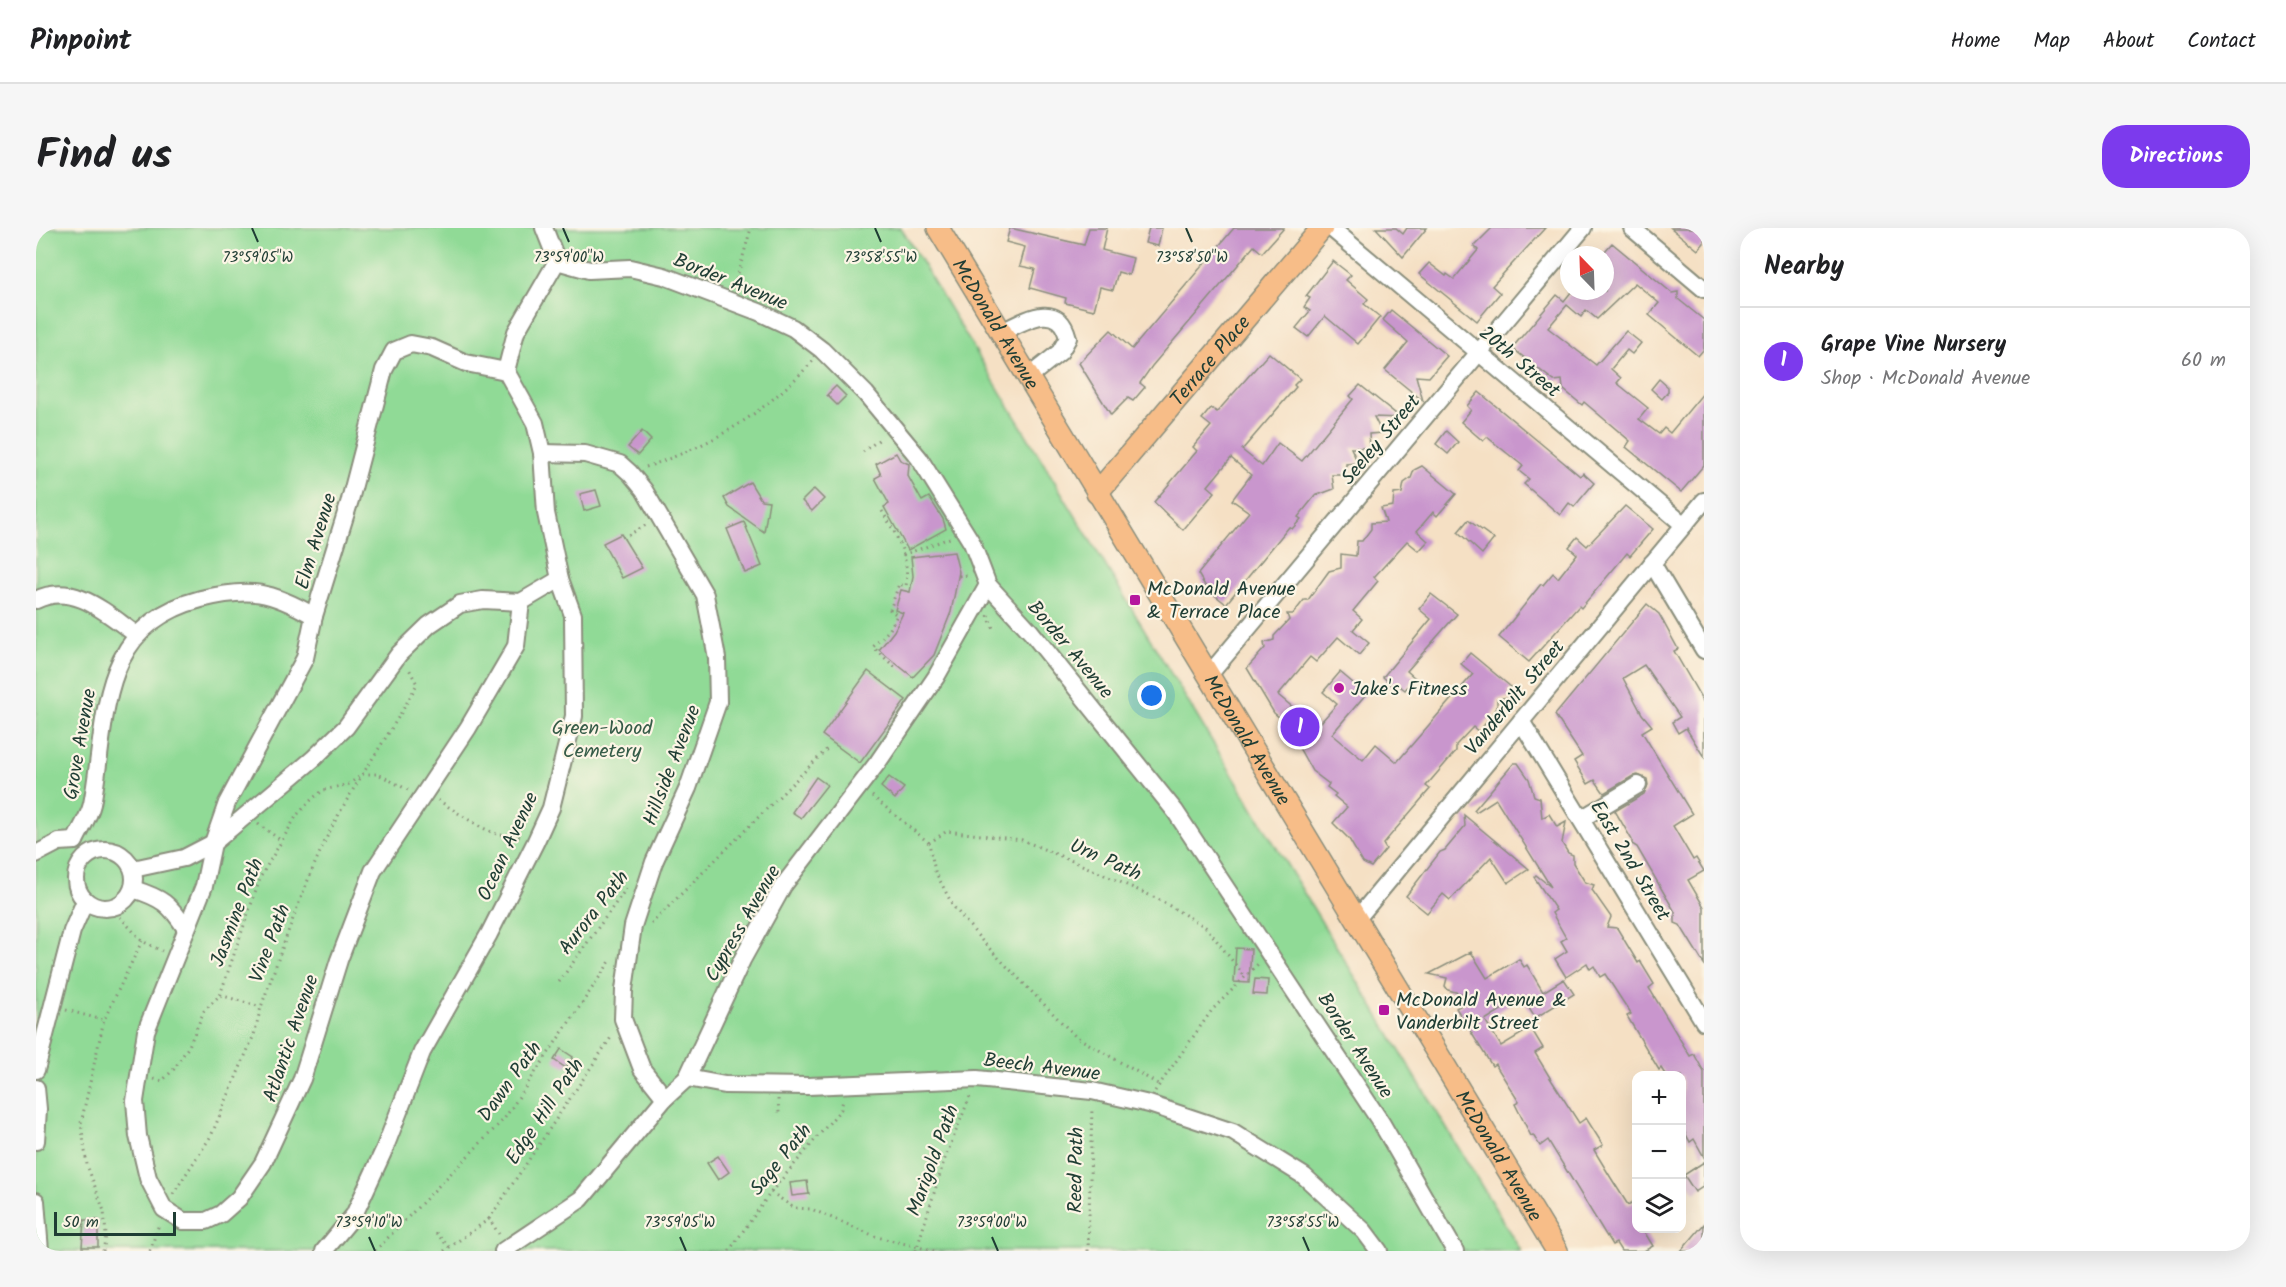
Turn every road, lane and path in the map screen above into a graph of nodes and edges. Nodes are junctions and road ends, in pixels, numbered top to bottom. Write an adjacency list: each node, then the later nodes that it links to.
1 (544, 228): 8 (street)
2 (751, 228): 10 (path)
3 (938, 228): 11 (main road, McDonald Avenue)
4 (1322, 228): 20 (main road, Terrace Place)
5 (1331, 228): 13 (street, 20th Street)
6 (1583, 228): 13 (street, Seeley Street)
7 (1632, 228): 9 (street)
8 (557, 261): 10 (street, Border Avenue); 14 (street)
9 (1704, 289)
10 (731, 301): 12 (street, Border Avenue)
11 (1000, 333): 15 (main road, McDonald Avenue); 15 (street)
12 (822, 350): 16 (street, Border Avenue); 19 (path)
13 (1478, 353): 24 (street, 20th Street); 38 (street, Seeley Street)
14 (506, 372): 18 (street, Ocean Avenue); 33 (street, Elm Avenue)
15 (1027, 378): 20 (main road, McDonald Avenue)
16 (894, 427): 17 (path); 25 (street, Border Avenue)
17 (863, 452)
18 (542, 453): 19 (street, Hillside Avenue); 29 (street, Ocean Avenue)
19 (630, 473): 23 (street, Hillside Avenue)
20 (1097, 493): 38 (main road, McDonald Avenue)
21 (1704, 501): 24 (street, Vanderbilt Street)
22 (882, 511): 27 (path)
23 (660, 517): 26 (path); 56 (street, Hillside Avenue)
24 (1684, 525): 28 (street, Vanderbilt Street)
25 (965, 532): 27 (path); 30 (street, Border Avenue)
26 (623, 538)
27 (903, 555): 37 (path)
28 (1652, 563): 35 (street); 39 (street, Vanderbilt Street)
29 (560, 579): 32 (street); 52 (street, Ocean Avenue)
30 (988, 585): 43 (street, Cypress Avenue); 65 (street, Border Avenue)
31 (36, 600): 34 (street)
32 (520, 602): 36 (street); 44 (street, Atlantic Avenue)
33 (314, 616): 34 (street, Grove Avenue); 51 (street, Elm Avenue)
34 (137, 635): 49 (street, Grove Avenue)
35 (1704, 650)
36 (399, 654): 41 (path, Vine Path); 45 (street)
37 (897, 669)
38 (1208, 676): 61 (main road, McDonald Avenue)
39 (1521, 721): 46 (street, East 2nd Street); 61 (street, Vanderbilt Street)
40 (828, 748): 48 (path)
41 (363, 774): 44 (path); 50 (path, Jasmine Path); 72 (path, Vine Path)
42 (1638, 785): 46 (street)
43 (859, 786): 53 (path); 78 (street, Cypress Avenue)
44 (421, 797): 52 (path); 91 (street, Atlantic Avenue)
45 (244, 814): 50 (path, Jasmine Path); 51 (street)
46 (1581, 819): 75 (street, East 2nd Street)
47 (737, 828): 48 (path)
48 (743, 833): 64 (path)
49 (75, 841): 54 (street); 55 (street)
50 (282, 841): 70 (path, Jasmine Path)
51 (213, 843): 57 (street); 62 (street)
52 (535, 843): 100 (street, Ocean Avenue)
53 (928, 843): 68 (path, Urn Path); 81 (path)
54 (36, 854)
55 (88, 860): 57 (street); 59 (street)
56 (654, 862): 64 (street, Hillside Avenue); 69 (path, Aurora Path)
57 (133, 869): 58 (street)
58 (133, 889): 60 (street); 62 (street)
59 (85, 901): 60 (street); 71 (street)
60 (112, 908): 63 (path)
61 (1356, 920): 108 (main road, McDonald Avenue)
62 (186, 929): 67 (street)
63 (142, 941): 67 (path); 74 (path)
64 (631, 944): 73 (street, Hillside Avenue)
65 (1270, 952): 68 (path); 107 (street, Border Avenue)
66 (614, 956): 101 (path, Dawn Path)
67 (176, 957): 77 (street)
68 (1245, 977): 81 (path)
69 (559, 982)
70 (220, 995): 72 (path); 77 (path)
71 (53, 1006): 74 (path); 76 (street)
72 (261, 1007): 91 (path, Vine Path)
73 (623, 1019): 84 (street, Hillside Avenue); 92 (path, Edge Hill Path)
74 (104, 1020): 98 (path)
75 (1704, 1022)
76 (36, 1070)
77 (138, 1076): 91 (street)
78 (687, 1078): 80 (street, Beech Avenue); 84 (street, Cypress Avenue)
79 (977, 1079): 80 (street, Beech Avenue); 83 (street, Beech Avenue); 96 (path, Marigold Path)
80 (846, 1083): 89 (path, Sage Path)
81 (1158, 1084): 86 (path)
82 (36, 1088): 88 (street)
83 (1092, 1091): 86 (street, Beech Avenue); 105 (path, Reed Path)
84 (665, 1098): 95 (street, Cypress Avenue)
85 (778, 1098): 87 (path)
86 (1149, 1104): 106 (street, Beech Avenue)
87 (779, 1113)
88 (36, 1141)
89 (771, 1192): 96 (path); 103 (path, Sage Path)
90 (36, 1201): 97 (street)
91 (164, 1209): 99 (path, Vine Path)
92 (489, 1219): 94 (path, Edge Hill Path); 95 (path)
93 (436, 1233): 94 (path)
94 (449, 1247): 102 (path, Edge Hill Path)
95 (506, 1249)
96 (916, 1249): 104 (path)
97 (40, 1251)
98 (103, 1251)
99 (150, 1251)
100 (324, 1251)
101 (375, 1251)
102 (444, 1251)
103 (729, 1251)
104 (935, 1251)
105 (1088, 1251)
106 (1379, 1251)
107 (1455, 1251)
108 (1557, 1251)

